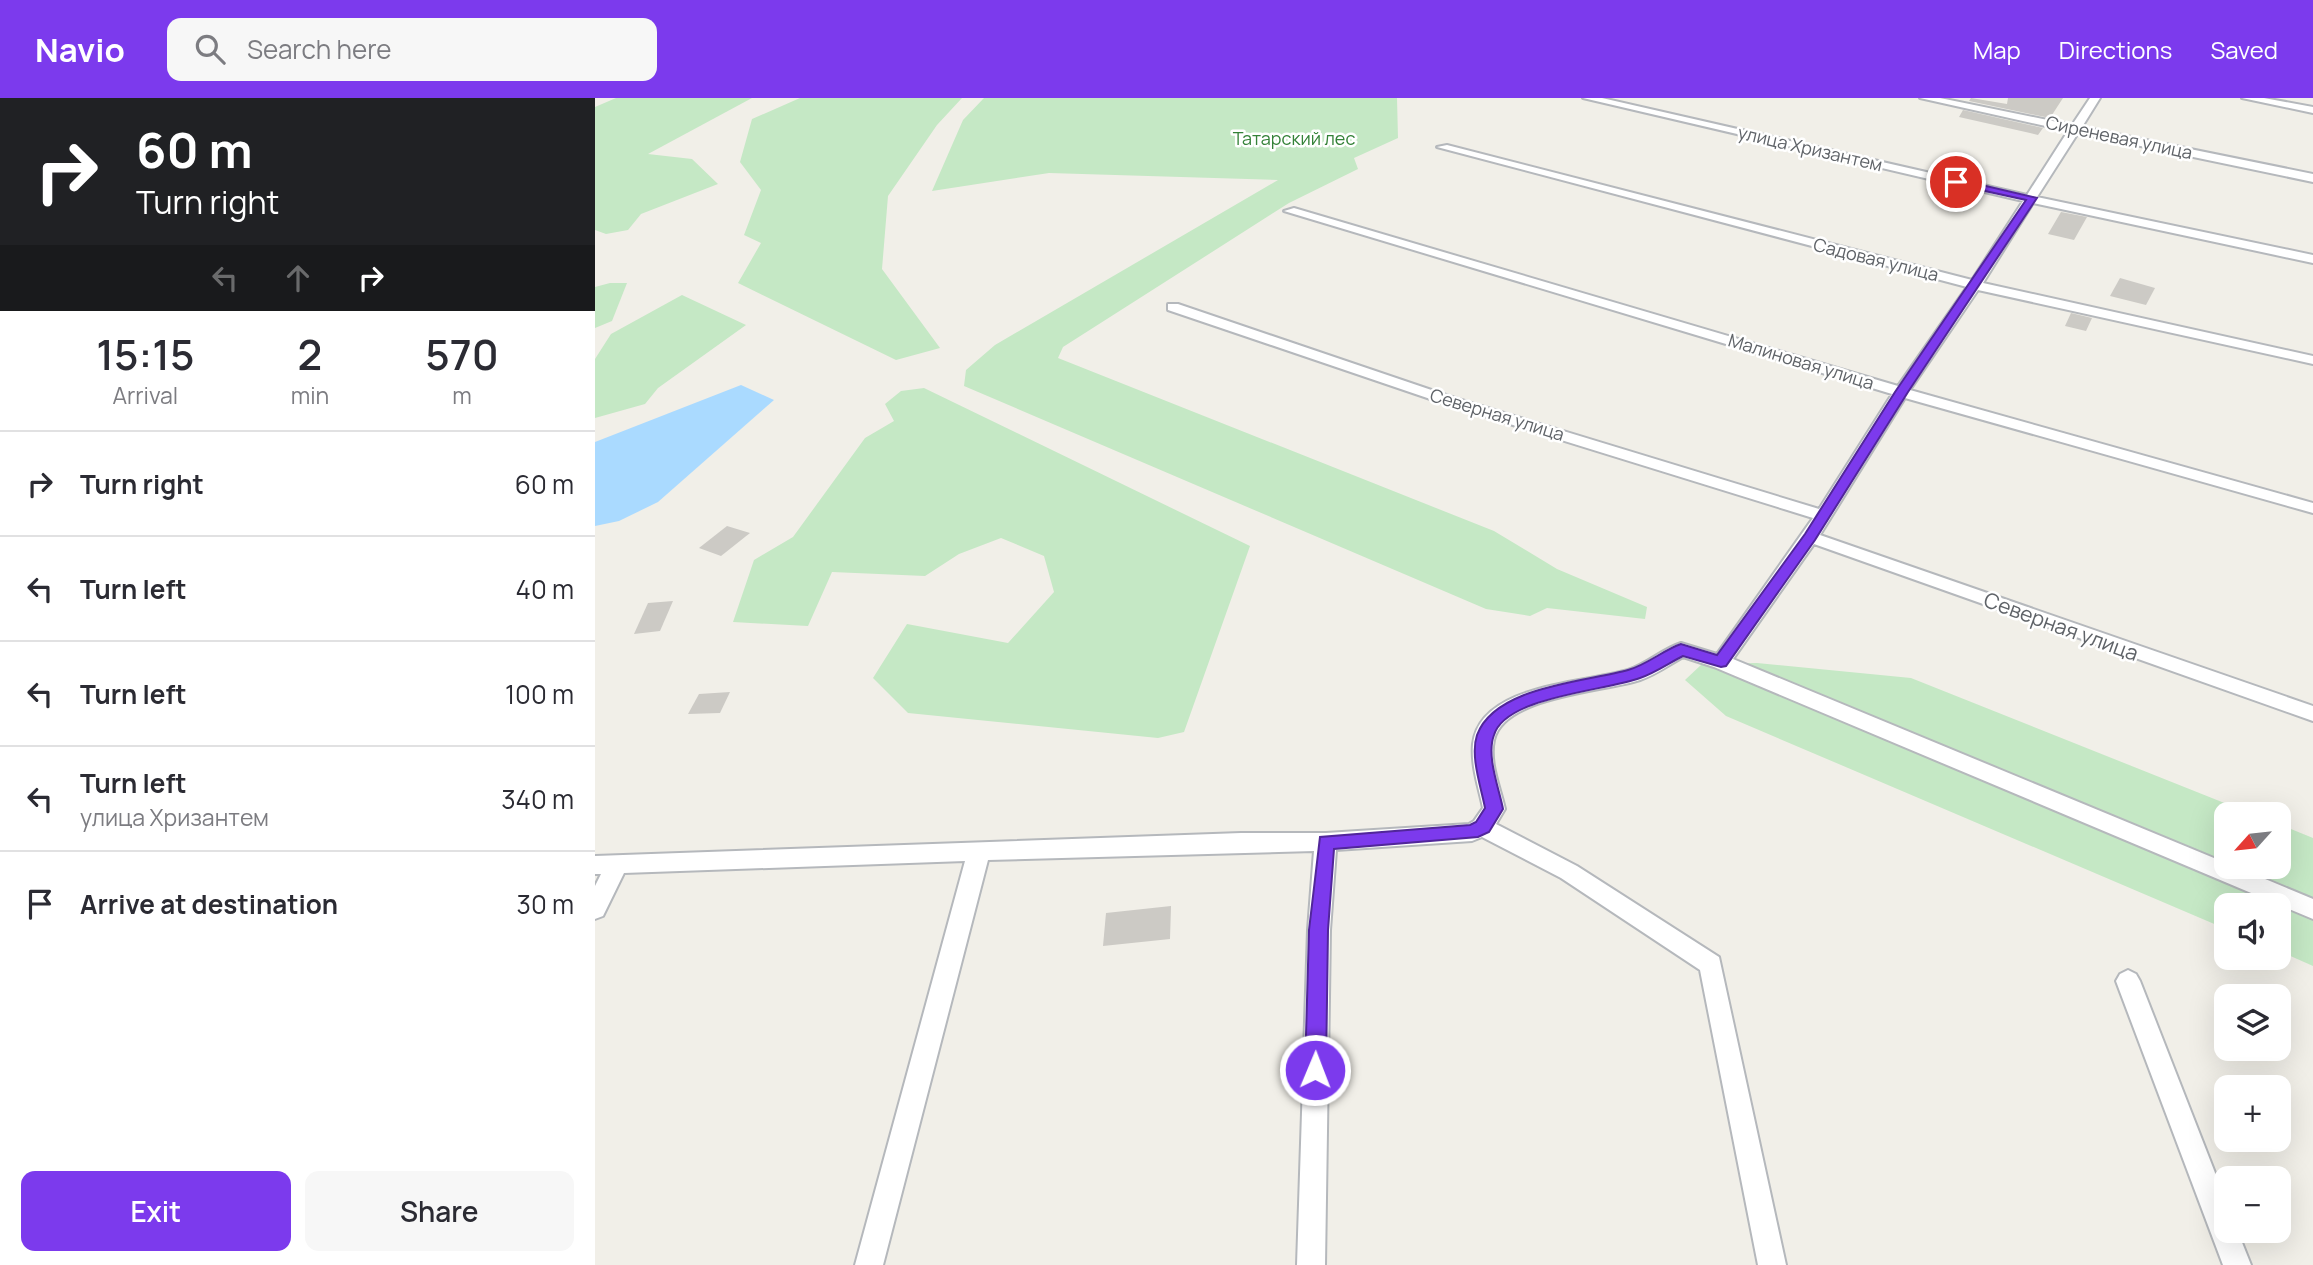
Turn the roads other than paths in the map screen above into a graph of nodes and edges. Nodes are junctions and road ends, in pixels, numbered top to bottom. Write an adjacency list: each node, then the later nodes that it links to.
1 (1588, 98): 9 (street, улица Хризантем)
2 (1925, 98): 6 (street, Сиреневая улица)
3 (2095, 98): 6 (street)
4 (2247, 98): 5 (street)
5 (2313, 110)
6 (2076, 130): 8 (street, Сиреневая улица); 9 (street)
7 (1443, 147): 12 (street, Садовая улица)
8 (2313, 178)
9 (2032, 198): 11 (street, улица Хризантем); 12 (street)
10 (1290, 211): 15 (street, Малиновая улица)
11 (2313, 259)
12 (1975, 285): 14 (street, Садовая улица); 15 (street)
13 (1173, 307): 17 (street, Северная улица)
14 (2313, 360)
15 (1901, 392): 16 (street, Малиновая улица); 17 (street)
16 (2313, 508)
17 (1824, 516): 18 (street)
18 (1810, 537): 19 (street); 20 (street, Северная улица)
19 (1721, 662): 21 (street); 26 (street)
20 (2313, 714)
21 (1482, 827): 22 (street); 30 (street)
22 (1326, 842): 23 (street); 29 (street)
23 (979, 851): 24 (street); 28 (street)
24 (606, 865): 25 (street)
25 (595, 909)
26 (2313, 909)
27 (2128, 981): 31 (street)
28 (869, 1265)
29 (1311, 1265)
30 (1772, 1265)
31 (2237, 1265)

